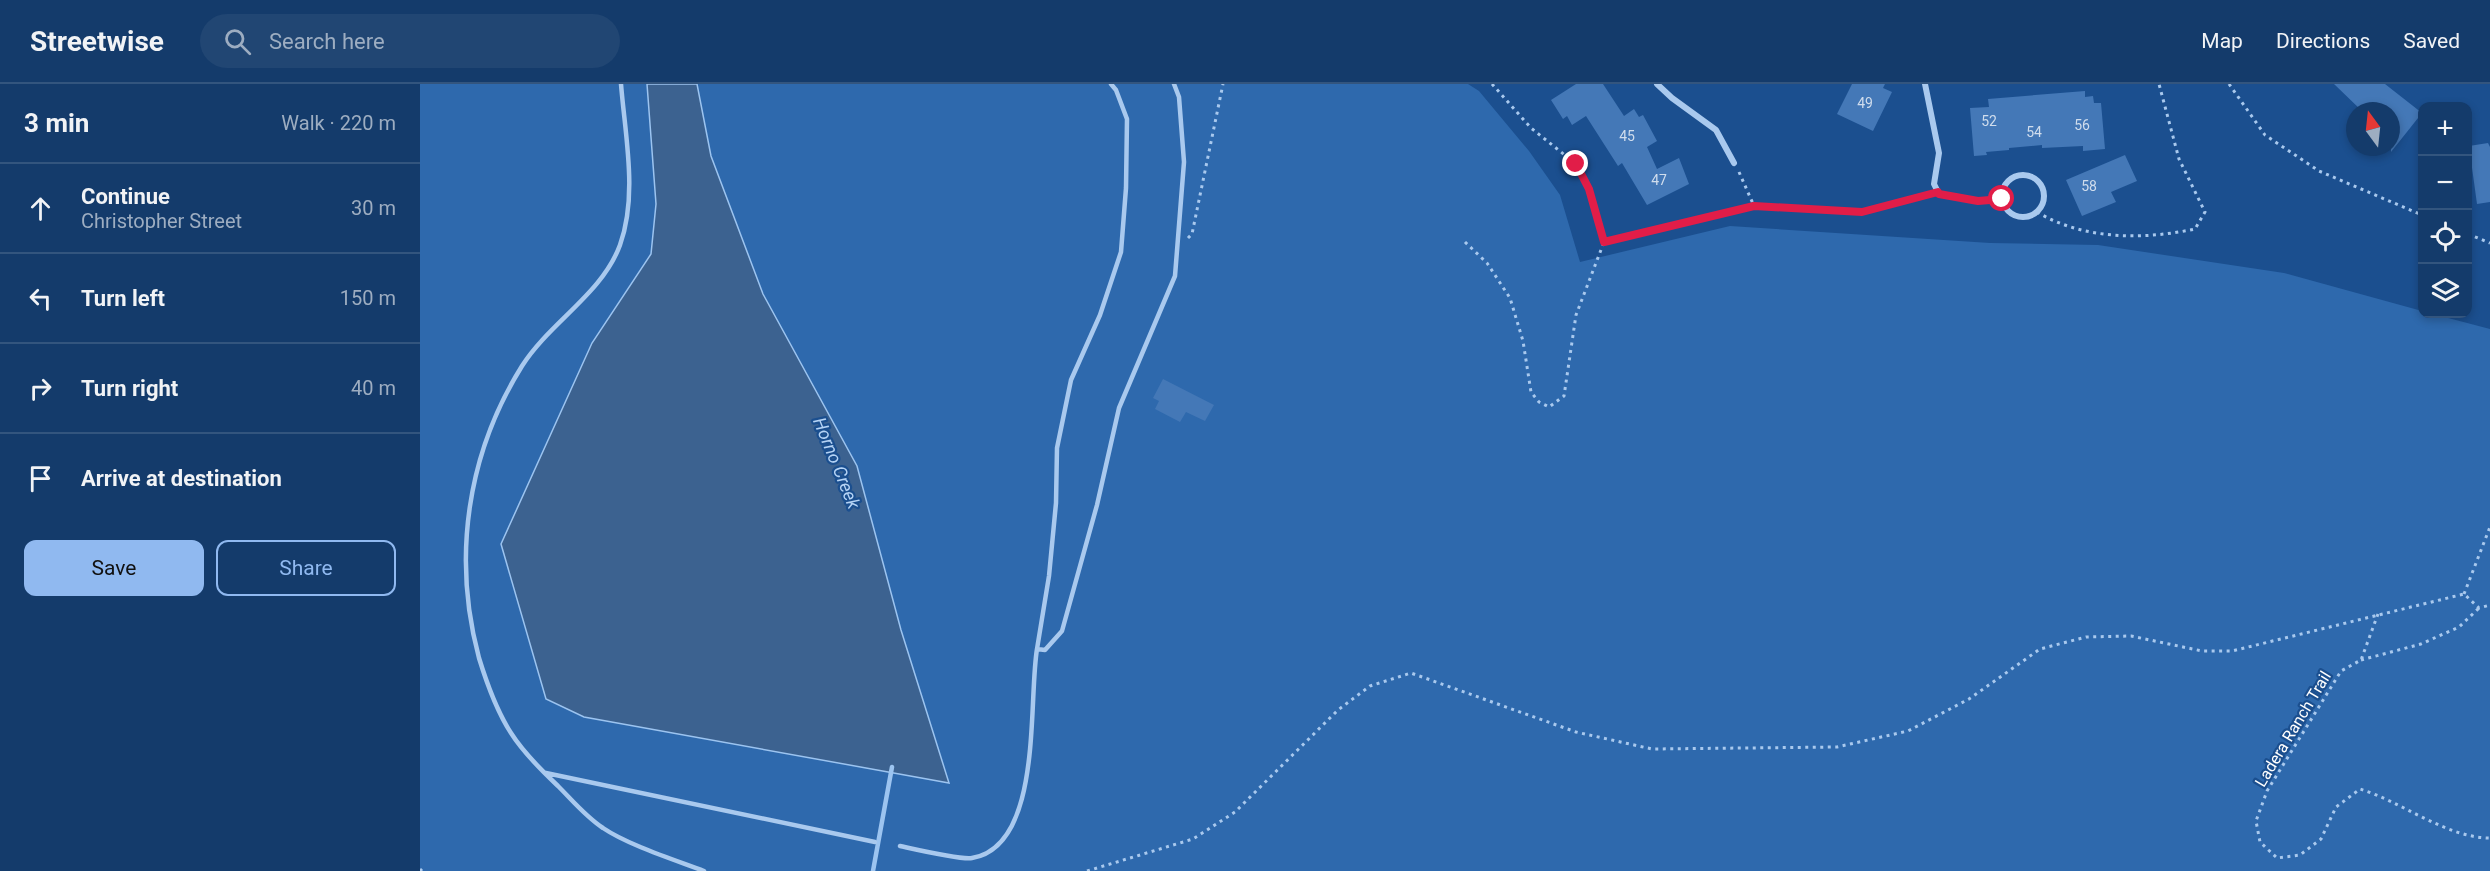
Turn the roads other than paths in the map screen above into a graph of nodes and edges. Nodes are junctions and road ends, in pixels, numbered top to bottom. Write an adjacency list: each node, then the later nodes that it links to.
1 (621, 84): 9 (lane)
2 (1111, 84): 8 (lane)
3 (1174, 84): 8 (lane)
4 (1657, 84): 6 (street)
5 (1925, 84): 7 (street)
6 (1734, 163)
7 (2002, 199): 7 (street)
8 (1037, 649): 11 (lane)
9 (544, 772): 10 (lane); 12 (lane)
10 (875, 842)
11 (900, 846)
12 (704, 871)

